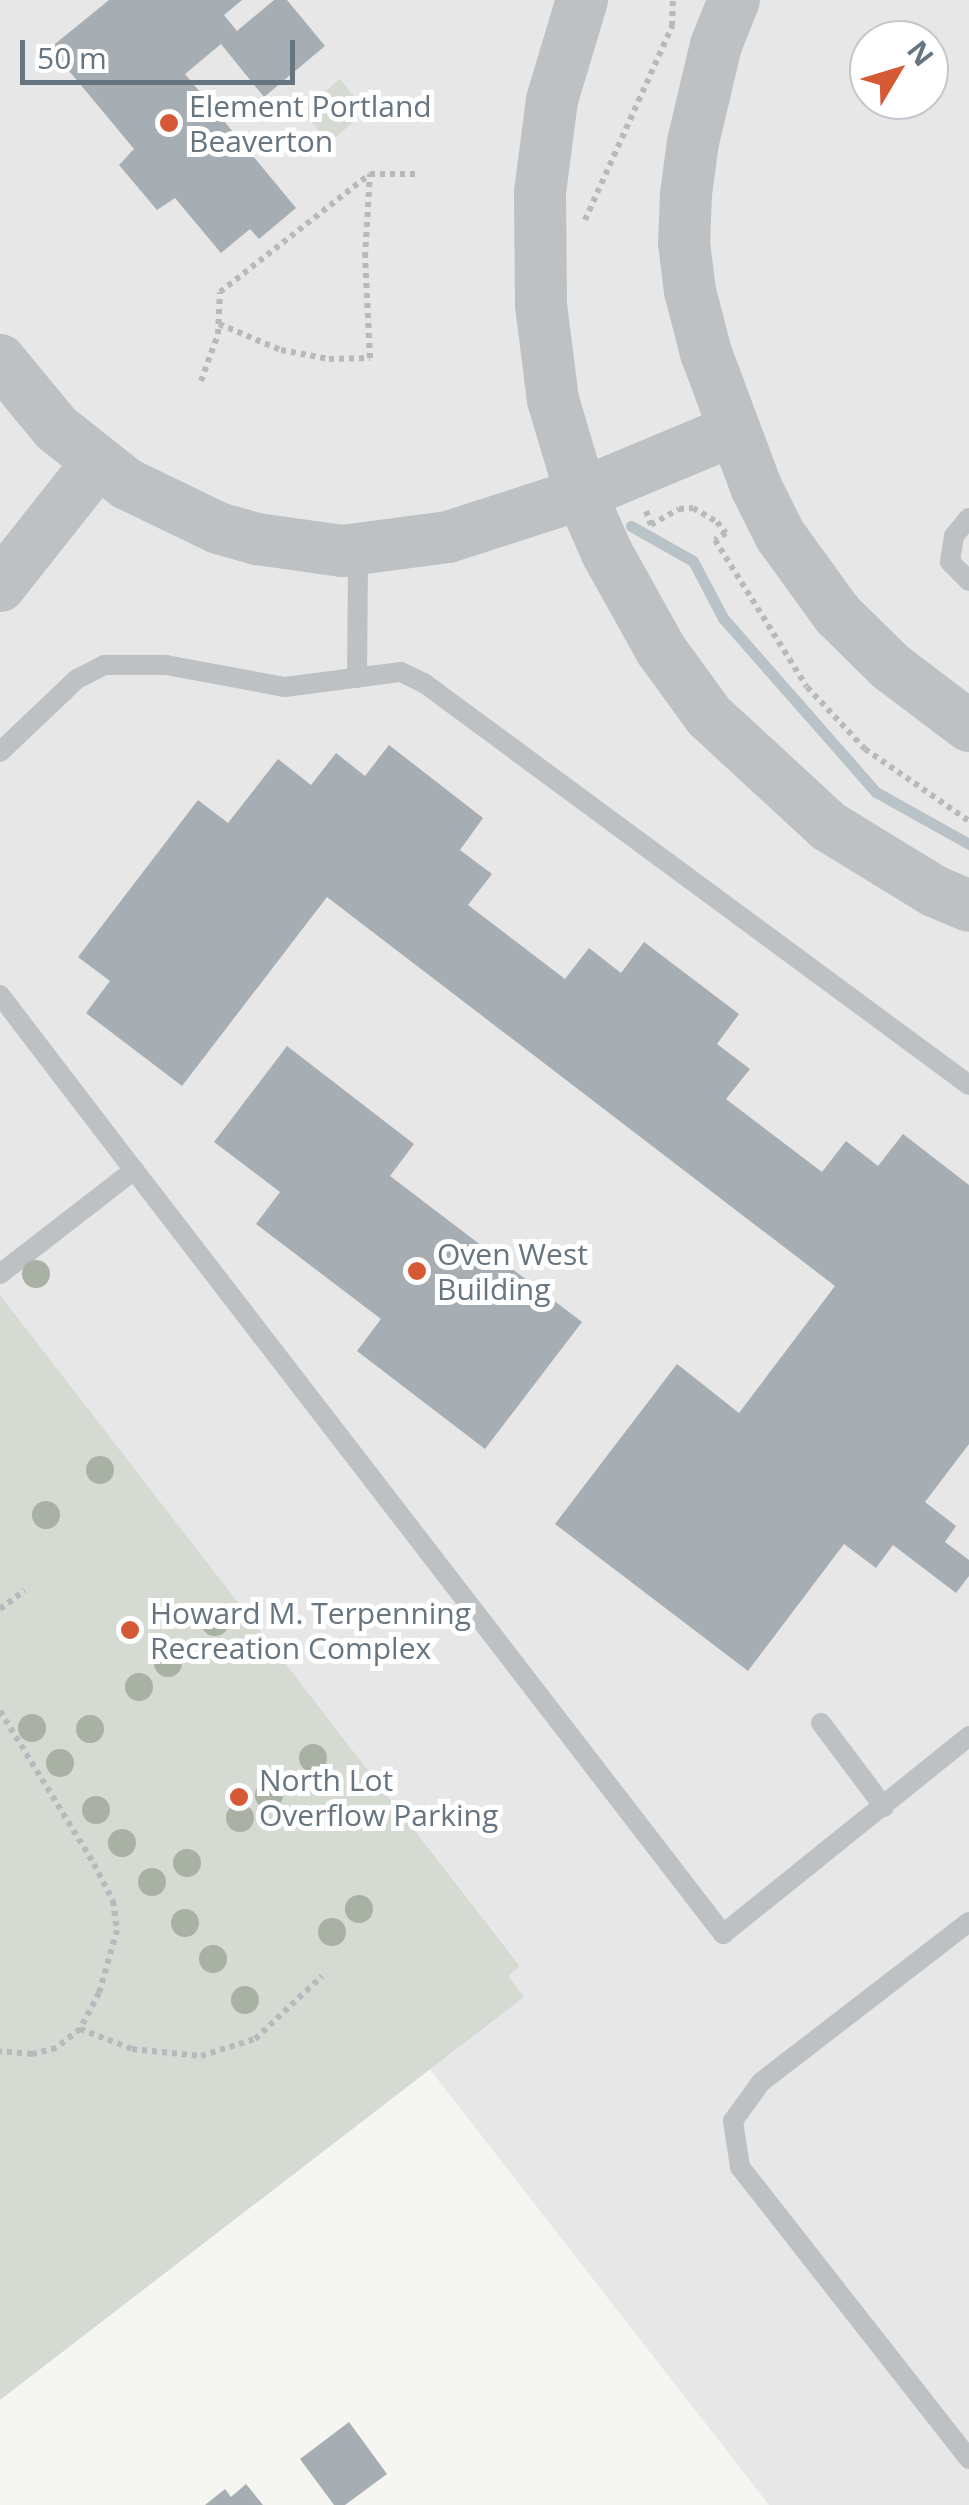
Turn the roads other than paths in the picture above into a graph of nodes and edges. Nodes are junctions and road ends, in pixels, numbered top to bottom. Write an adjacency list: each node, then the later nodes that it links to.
1 (582, 0): 6 (street)
2 (734, 0): 4 (street)
3 (0, 360): 5 (street)
4 (734, 430): 6 (street); 12 (street)
5 (97, 463): 8 (street); 10 (street)
6 (581, 494): 8 (street); 14 (street)
7 (969, 518): 9 (lane)
8 (358, 550): 11 (lane)
9 (969, 581)
10 (0, 586)
11 (356, 678): 13 (lane); 16 (lane)
12 (969, 726)
13 (0, 752)
14 (969, 906)
15 (0, 995): 17 (lane)
16 (969, 1085)
17 (134, 1170): 18 (lane); 21 (lane)
18 (0, 1274)
19 (821, 1723): 21 (lane)
20 (969, 1736): 21 (lane)
21 (884, 1807)
22 (969, 1922): 23 (lane)
23 (969, 2459)

